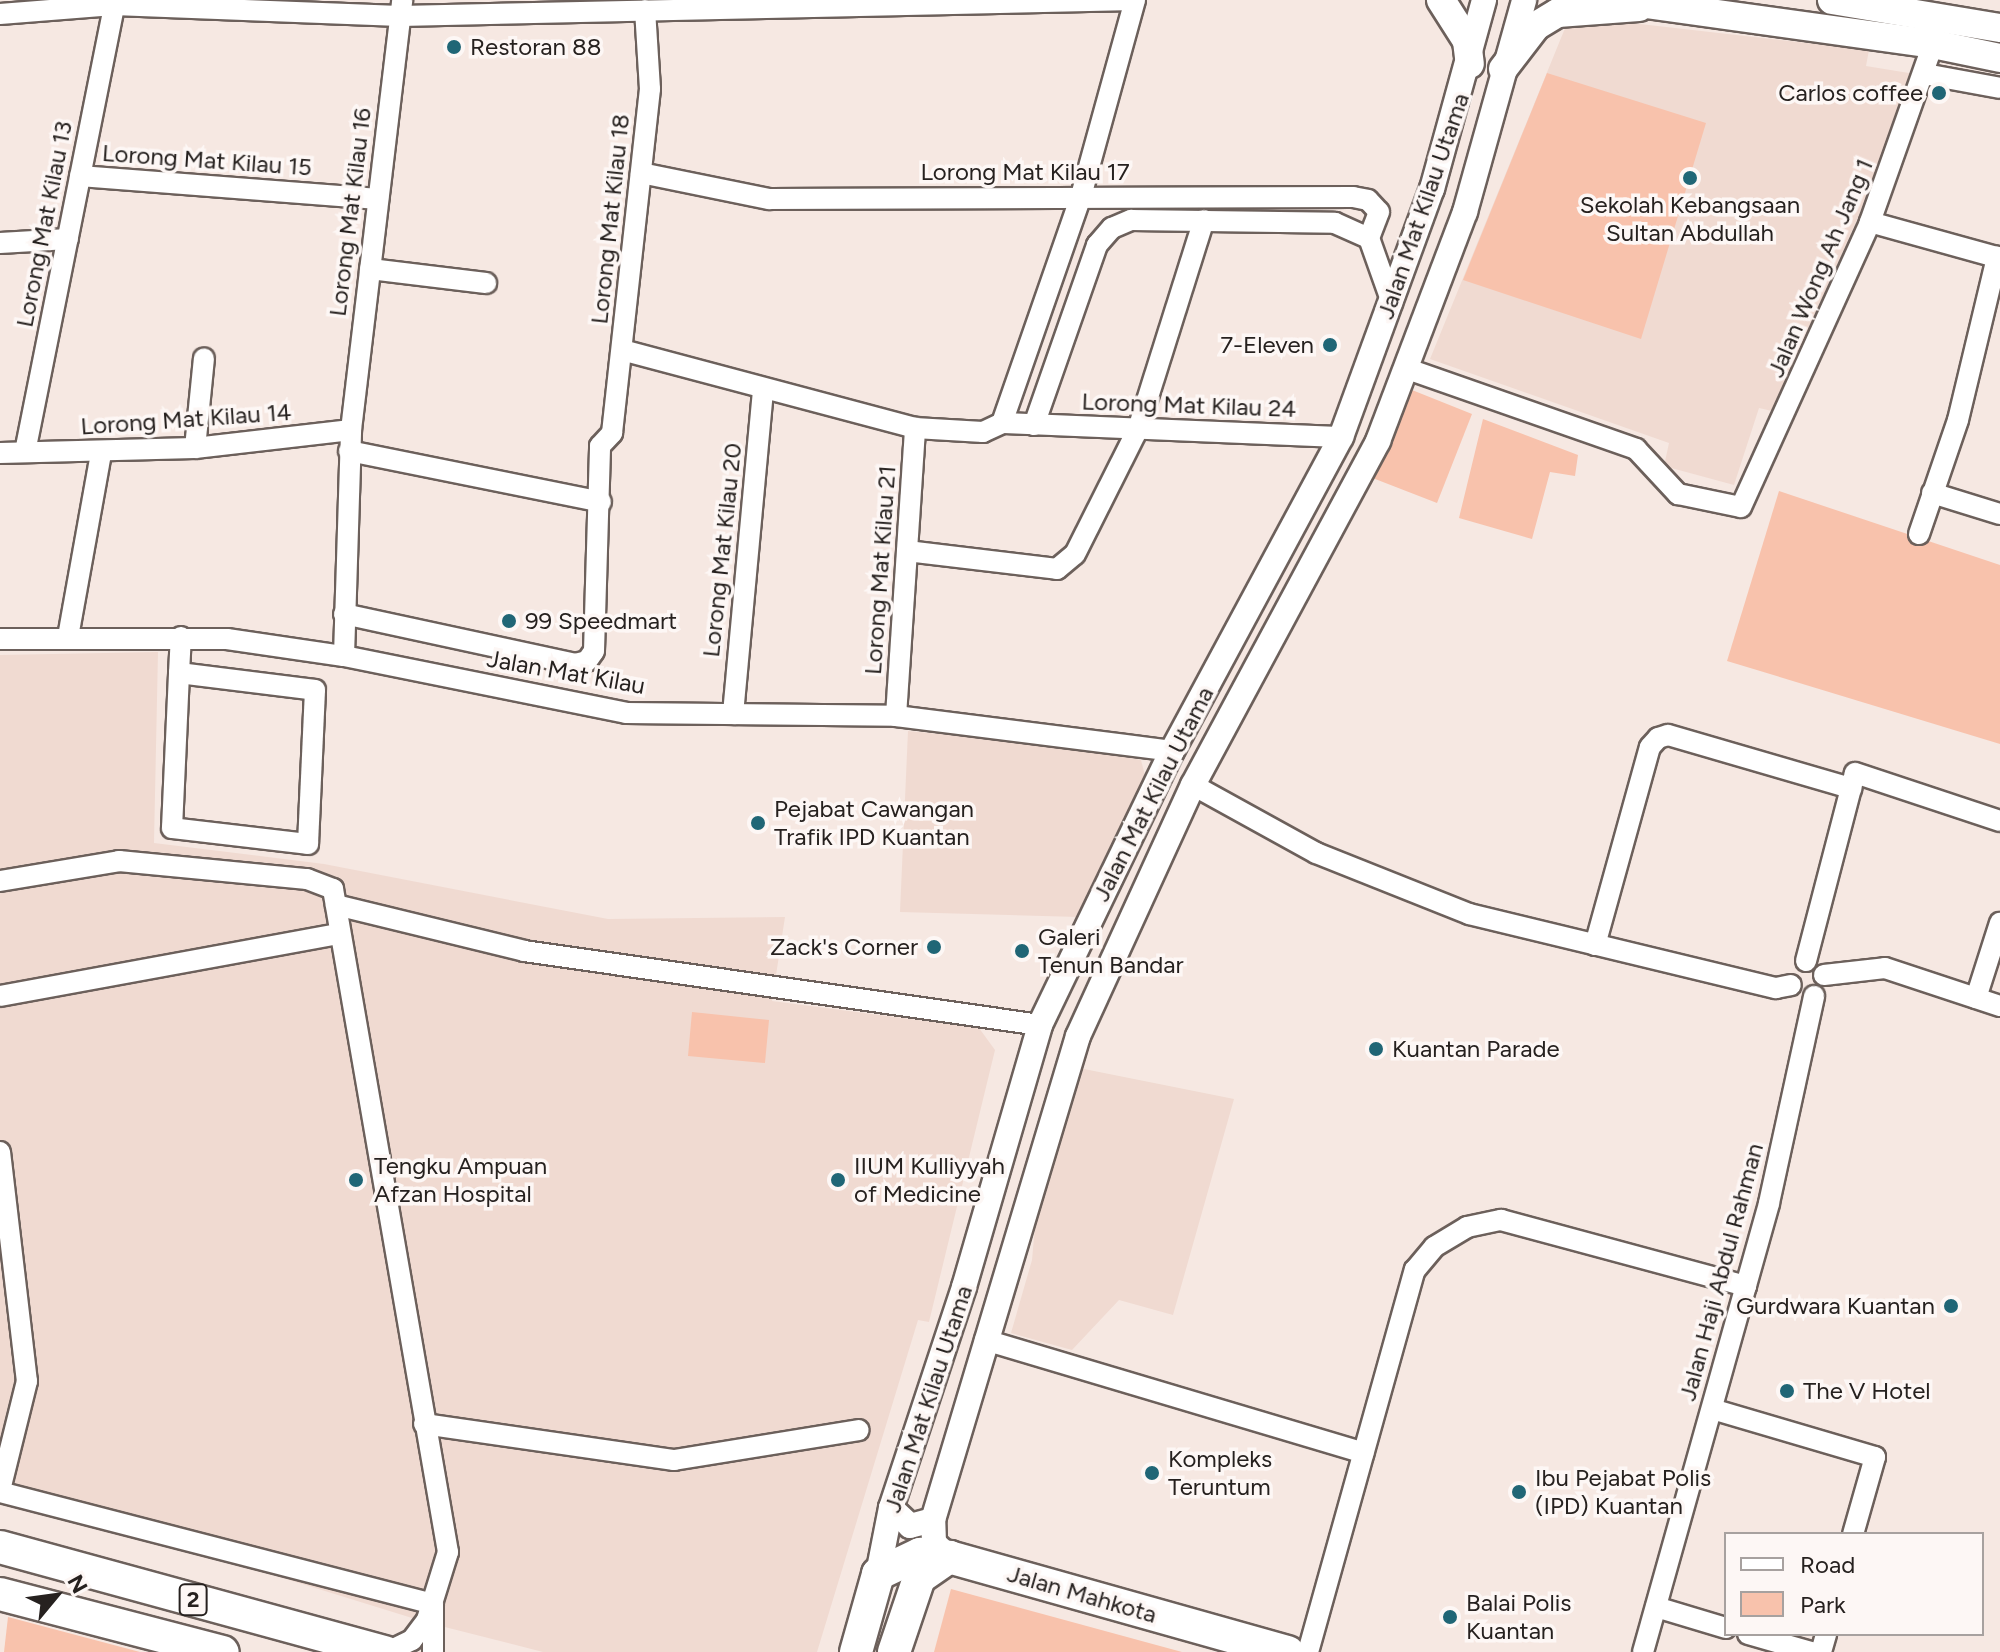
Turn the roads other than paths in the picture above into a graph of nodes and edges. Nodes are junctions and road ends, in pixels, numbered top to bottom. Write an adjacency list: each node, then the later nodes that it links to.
1 (1135, 0): 11 (street); 23 (street)
2 (1441, 0): 16 (main road)
3 (1484, 0): 16 (street, Jalan Mat Kilau Utama)
4 (1524, 0): 17 (street, Jalan Mat Kilau Utama)
5 (1617, 0): 9 (main road)
6 (1832, 0): 8 (main road)
7 (114, 5): 10 (street); 12 (street); 21 (street, Lorong Mat Kilau 13)
8 (1916, 6): 13 (main road)
9 (1664, 7): 14 (main road); 17 (main road)
10 (401, 8): 11 (street); 24 (street, Lorong Mat Kilau 16)
11 (645, 10): 20 (street, Lorong Mat Kilau 18)
12 (0, 14)
13 (2000, 28)
14 (1933, 44): 15 (main road); 18 (street, Jalan Wong Ah Jang 1)
15 (2000, 58)
16 (1470, 64): 22 (street, Jalan Mat Kilau Utama)
17 (1503, 69): 25 (street, Jalan Mat Kilau Utama)
18 (1924, 74): 19 (street); 27 (street, Jalan Wong Ah Jang 1)
19 (2000, 88)
20 (641, 173): 23 (street, Lorong Mat Kilau 17); 35 (street, Lorong Mat Kilau 18)
21 (80, 176): 24 (street, Lorong Mat Kilau 15); 29 (street, Lorong Mat Kilau 13)
22 (1432, 189): 25 (street); 34 (street, Jalan Mat Kilau Utama)
23 (1081, 196): 28 (street, Lorong Mat Kilau 17); 39 (street)
24 (378, 199): 32 (street, Lorong Mat Kilau 16)
25 (1468, 201): 37 (street, Jalan Mat Kilau Utama)
26 (1204, 220): 28 (street, Lorong Mat Kilau 24); 40 (street, Lorong Mat Kilau 24); 42 (street)
27 (1870, 222): 31 (street); 37 (street, Jalan Wong Ah Jang 1)
28 (1369, 238): 34 (street)
29 (68, 239): 30 (street); 47 (street, Lorong Mat Kilau 13)
30 (0, 243)
31 (1998, 257): 50 (street)
32 (370, 269): 33 (street); 43 (street, Lorong Mat Kilau 16)
33 (486, 283)
34 (1392, 303): 44 (street, Jalan Mat Kilau Utama)
35 (622, 350): 38 (street); 51 (street, Lorong Mat Kilau 18)
36 (204, 358): 45 (street)
37 (1405, 368): 64 (street, Jalan Mat Kilau Utama)
38 (763, 391): 41 (street); 61 (street, Lorong Mat Kilau 20)
39 (1002, 423): 40 (street, Lorong Mat Kilau 24); 41 (street)
40 (1034, 425): 42 (street, Lorong Mat Kilau 24)
41 (915, 428): 54 (street, Lorong Mat Kilau 21)
42 (1138, 429): 44 (street, Lorong Mat Kilau 24); 54 (street)
43 (351, 430): 45 (street, Lorong Mat Kilau 14); 46 (street, Lorong Mat Kilau 16)
44 (1341, 437): 63 (street, Jalan Mat Kilau Utama)
45 (195, 448): 49 (street, Lorong Mat Kilau 14)
46 (349, 451): 51 (street); 55 (street, Lorong Mat Kilau 16)
47 (25, 452): 48 (street, Lorong Mat Kilau 14); 49 (street, Lorong Mat Kilau 14)
48 (0, 453)
49 (101, 454): 56 (street)
50 (1932, 493): 52 (street); 53 (street)
51 (601, 502): 55 (street, Jalan Mat Kilau)
52 (2000, 514)
53 (1919, 534)
54 (907, 551): 62 (street, Lorong Mat Kilau 21)
55 (344, 614): 59 (street, Lorong Mat Kilau 16)
56 (68, 637): 57 (street, Jalan Mat Kilau); 58 (street, Jalan Mat Kilau)
57 (181, 637): 59 (street, Jalan Mat Kilau); 60 (street)
58 (0, 639)
59 (344, 656): 61 (street, Jalan Mat Kilau)
60 (179, 673): 60 (street)
61 (733, 714): 62 (street, Jalan Mat Kilau)
62 (896, 716): 63 (street, Jalan Mat Kilau)
63 (1172, 751): 79 (street, Jalan Mat Kilau Utama)
64 (1193, 785): 71 (street); 84 (street, Jalan Mat Kilau Utama)
65 (1851, 788): 66 (street); 71 (street); 72 (street)
66 (2000, 821)
67 (0, 881): 68 (street)
68 (336, 905): 70 (street); 79 (street)
69 (2000, 923): 77 (street)
70 (338, 934): 75 (street); 87 (street)
71 (1595, 945): 74 (street)
72 (1806, 961): 73 (street); 74 (street)
73 (1824, 975): 76 (street); 77 (street)
74 (1791, 985): 76 (street)
75 (0, 996)
76 (1814, 996): 82 (street, Jalan Haji Abdul Rahman)
77 (1976, 998): 78 (street)
78 (2000, 1006)
79 (1040, 1025): 83 (street, Jalan Mat Kilau Utama)
80 (0, 1152): 81 (street)
81 (7, 1245): 90 (street)
82 (1746, 1286): 86 (street, Jalan Haji Abdul Rahman); 89 (street)
83 (964, 1287): 84 (street); 91 (street, Jalan Mat Kilau Utama)
84 (997, 1300): 85 (street, Jalan Mat Kilau Utama)
85 (985, 1340): 89 (street); 92 (street, Jalan Mat Kilau Utama)
86 (1712, 1409): 93 (street); 99 (street, Jalan Haji Abdul Rahman)
87 (424, 1424): 88 (street); 98 (street)
88 (859, 1430)
89 (1364, 1453): 108 (street)
90 (0, 1491): 98 (street)
91 (891, 1508): 92 (street); 96 (street, Jalan Mat Kilau Utama)
92 (933, 1520): 95 (street, Jalan Mat Kilau Utama)
93 (1854, 1532)
94 (0, 1547): 104 (highway, 2)
95 (949, 1557): 96 (highway, Jalan Mahkota); 102 (highway, Jalan Mahkota); 107 (highway)
96 (878, 1574): 106 (highway, Jalan Mat Kilau Utama)
97 (0, 1594): 103 (highway, 2)
98 (433, 1604): 104 (street); 105 (street)
99 (1656, 1607): 100 (street); 109 (street, Jalan Haji Abdul Rahman)
100 (1724, 1627)
101 (1755, 1636): 110 (street)
102 (1280, 1651)
103 (223, 1652)
104 (386, 1652)
105 (433, 1652)
106 (856, 1652)
107 (894, 1652)
108 (1308, 1652)
109 (1643, 1652)
110 (1811, 1652)

